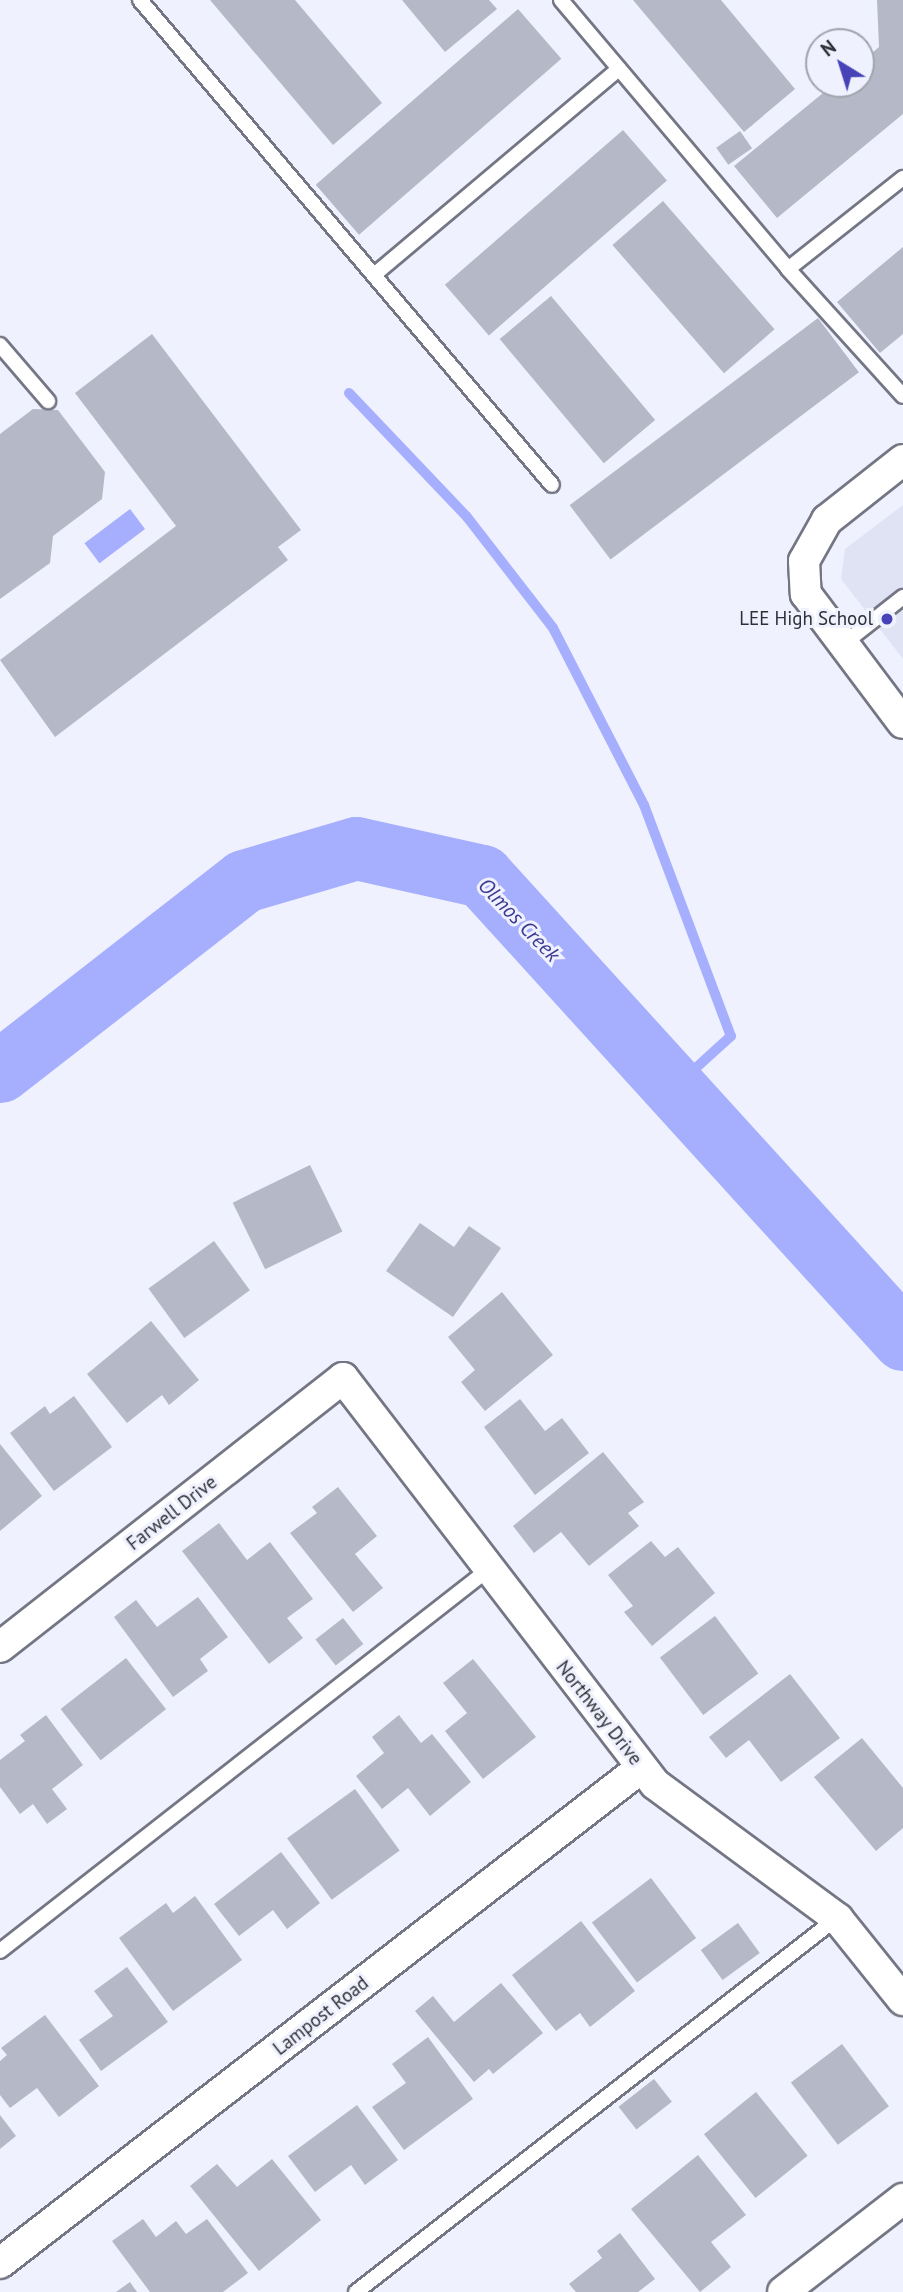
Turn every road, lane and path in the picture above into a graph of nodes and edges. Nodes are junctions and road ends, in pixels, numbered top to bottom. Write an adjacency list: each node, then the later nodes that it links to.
1 (140, 0): 6 (lane)
2 (561, 0): 3 (lane)
3 (619, 69): 5 (lane); 6 (lane)
4 (903, 178): 5 (lane)
5 (788, 269): 8 (lane)
6 (374, 275): 11 (lane)
7 (0, 345): 9 (lane)
8 (903, 396)
9 (48, 401)
10 (903, 460): 13 (street)
11 (552, 485)
12 (903, 597): 13 (lane)
13 (842, 645): 14 (street)
14 (903, 723)
15 (343, 1378): 16 (street, Northway Drive); 17 (street, Farwell Drive)
16 (489, 1569): 18 (street, Northway Drive); 20 (lane)
17 (0, 1647)
18 (641, 1768): 19 (street, Northway Drive); 23 (street, Lampost Road)
19 (837, 1918): 21 (street, Northway Drive); 24 (lane)
20 (0, 1951)
21 (903, 2000)
22 (903, 2199): 25 (street)
23 (0, 2263)
24 (356, 2292)
25 (783, 2292)

